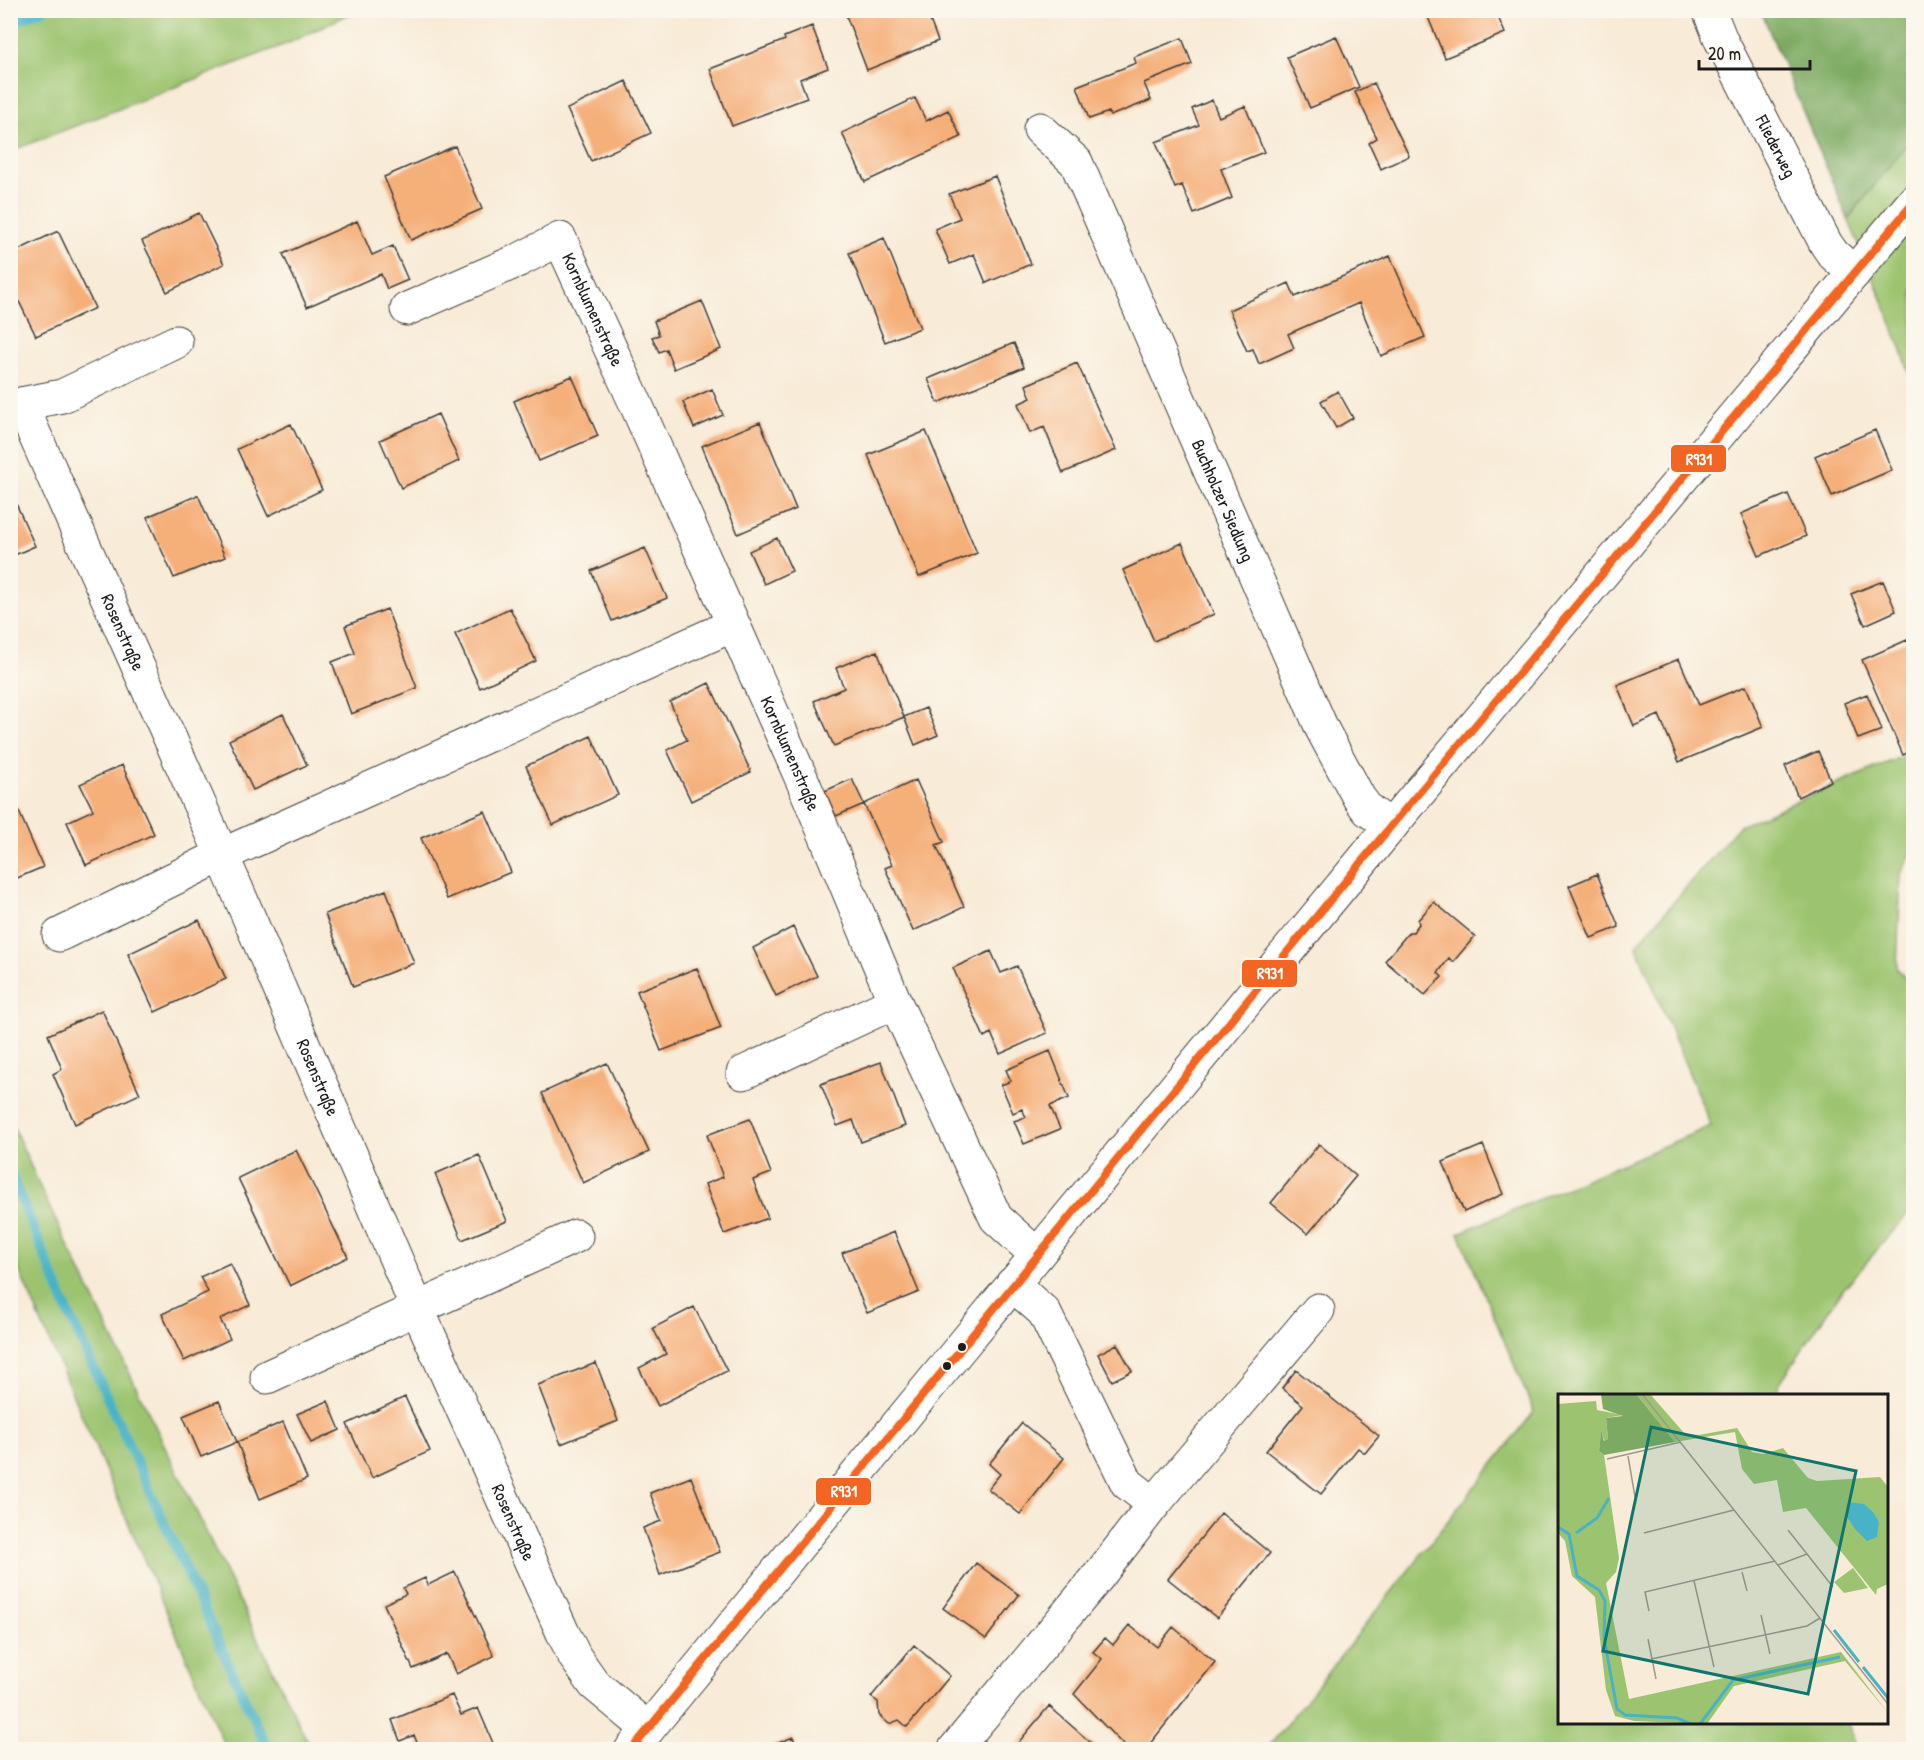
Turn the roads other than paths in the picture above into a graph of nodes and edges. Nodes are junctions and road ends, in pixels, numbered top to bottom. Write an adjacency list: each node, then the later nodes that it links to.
1 (1709, 10): 4 (street, Fliederweg)
2 (1040, 129): 9 (street, Buchholzer Siedlung)
3 (1914, 201): 4 (street)
4 (1854, 273): 9 (street)
5 (407, 309): 8 (street, Kornblumenstraße)
6 (176, 342): 7 (street)
7 (16, 407): 10 (street, Rosenstraße)
8 (733, 626): 10 (street); 12 (street, Kornblumenstraße)
9 (1391, 826): 15 (street)
10 (222, 855): 11 (street); 17 (street, Rosenstraße)
11 (59, 935)
12 (895, 1002): 13 (street); 15 (street, Kornblumenstraße)
13 (742, 1073)
14 (576, 1236): 17 (street)
15 (1037, 1255): 16 (street)
16 (1012, 1284): 20 (street); 21 (street)
17 (417, 1308): 19 (street); 21 (street, Rosenstraße)
18 (1318, 1310): 20 (street)
19 (267, 1377)
20 (1154, 1504): 22 (street)
21 (640, 1739)
22 (954, 1749)

